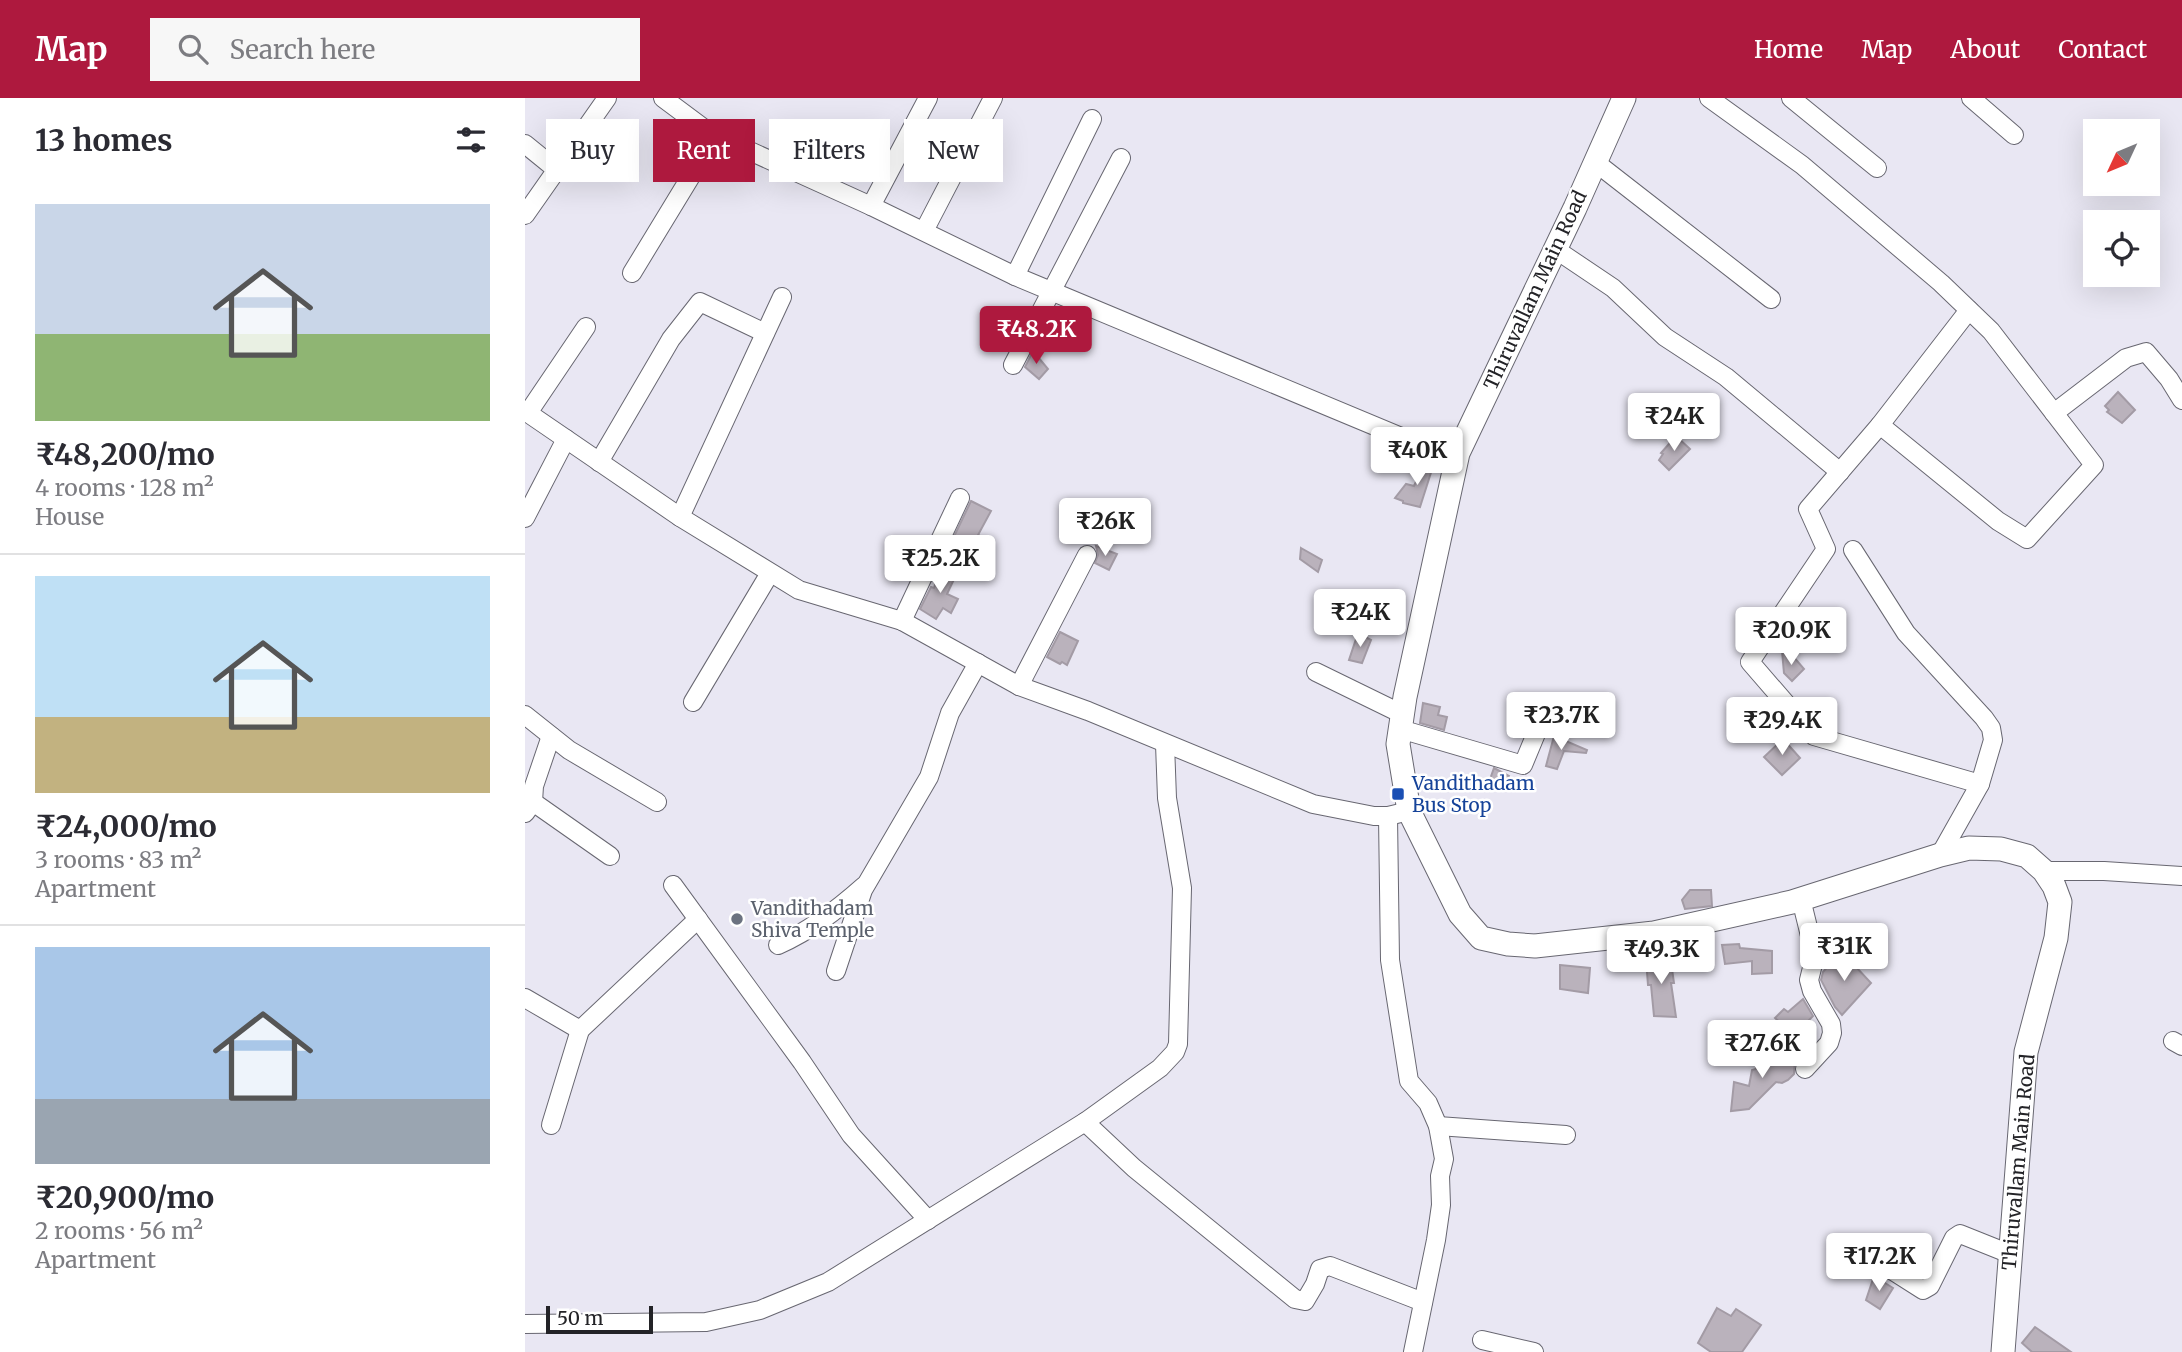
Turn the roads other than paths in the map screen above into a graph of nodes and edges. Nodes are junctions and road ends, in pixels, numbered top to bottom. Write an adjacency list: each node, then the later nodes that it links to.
1 (607, 98): 9 (street)
2 (928, 98): 21 (street)
3 (993, 98): 23 (street)
4 (1623, 98): 17 (main road, Thiruvallam Main Road)
5 (1709, 98): 30 (street)
6 (1791, 98): 18 (street)
7 (1971, 98): 12 (street)
8 (673, 102): 10 (street)
9 (592, 119)
10 (695, 119)
11 (1092, 120): 26 (street)
12 (2014, 135)
13 (525, 144): 16 (street)
14 (755, 153): 21 (street)
15 (1121, 158): 27 (street)
16 (546, 161)
17 (1595, 162): 24 (main road, Thiruvallam Main Road); 29 (street)
18 (1877, 168)
19 (548, 182): 22 (street)
20 (687, 182): 25 (street)
21 (871, 206): 23 (street)
22 (525, 215)
23 (924, 231): 26 (street)
24 (1555, 249): 39 (main road, Thiruvallam Main Road); 41 (street)
25 (632, 273)
26 (1015, 276): 27 (street)
27 (1053, 291): 33 (street); 39 (street)
28 (782, 297): 32 (street)
29 (1771, 299)
30 (1969, 310): 36 (street); 37 (street)
31 (586, 327): 35 (street)
32 (765, 333): 40 (street); 43 (street)
33 (1013, 365)
34 (2182, 400): 36 (street)
35 (526, 412): 38 (street)
36 (2054, 413): 37 (street)
37 (1880, 425): 41 (street)
38 (566, 439): 40 (street); 44 (street)
39 (1458, 453): 54 (main road, Thiruvallam Main Road)
40 (599, 462): 43 (street)
41 (1840, 472): 58 (street)
42 (960, 498): 48 (street)
43 (680, 517): 47 (street)
44 (525, 518)
45 (1853, 551): 58 (street)
46 (1087, 555): 51 (street)
47 (770, 573): 48 (street); 52 (street)
48 (902, 621): 49 (street)
49 (978, 663): 51 (street); 66 (street)
50 (1316, 671): 54 (street)
51 (1019, 686): 57 (street)
52 (693, 702)
53 (525, 715): 56 (street)
54 (1401, 722): 55 (street); 61 (main road, Thiruvallam Main Road)
55 (1540, 724)
56 (551, 736): 59 (street); 60 (street)
57 (1165, 744): 61 (street); 75 (street)
58 (1980, 784): 62 (street)
59 (657, 802)
60 (529, 808): 63 (street)
61 (1398, 814): 68 (main road, Thiruvallam Main Road); 77 (street)
62 (1940, 855): 64 (main road, Thiruvallam Main Road); 68 (main road, Thiruvallam Main Road)
63 (610, 856)
64 (2045, 872): 65 (street); 80 (main road, Thiruvallam Main Road)
65 (2182, 876)
66 (866, 884): 70 (street); 71 (street)
67 (673, 885): 69 (street)
68 (1801, 899): 74 (street)
69 (698, 919): 73 (street); 79 (street)
70 (778, 945)
71 (836, 971)
72 (525, 998): 73 (street)
73 (580, 1030): 76 (street)
74 (1805, 1069)
75 (1085, 1122): 79 (street); 82 (street)
76 (551, 1125)
77 (1438, 1126): 78 (street); 82 (street)
78 (1566, 1135)
79 (928, 1220): 83 (street)
80 (2010, 1254): 81 (street); 87 (main road, Thiruvallam Main Road)
81 (1868, 1255)
82 (1423, 1302): 85 (street)
83 (525, 1324)
84 (1482, 1340): 86 (street)
85 (1413, 1352)
86 (1534, 1352)
87 (2003, 1352)

